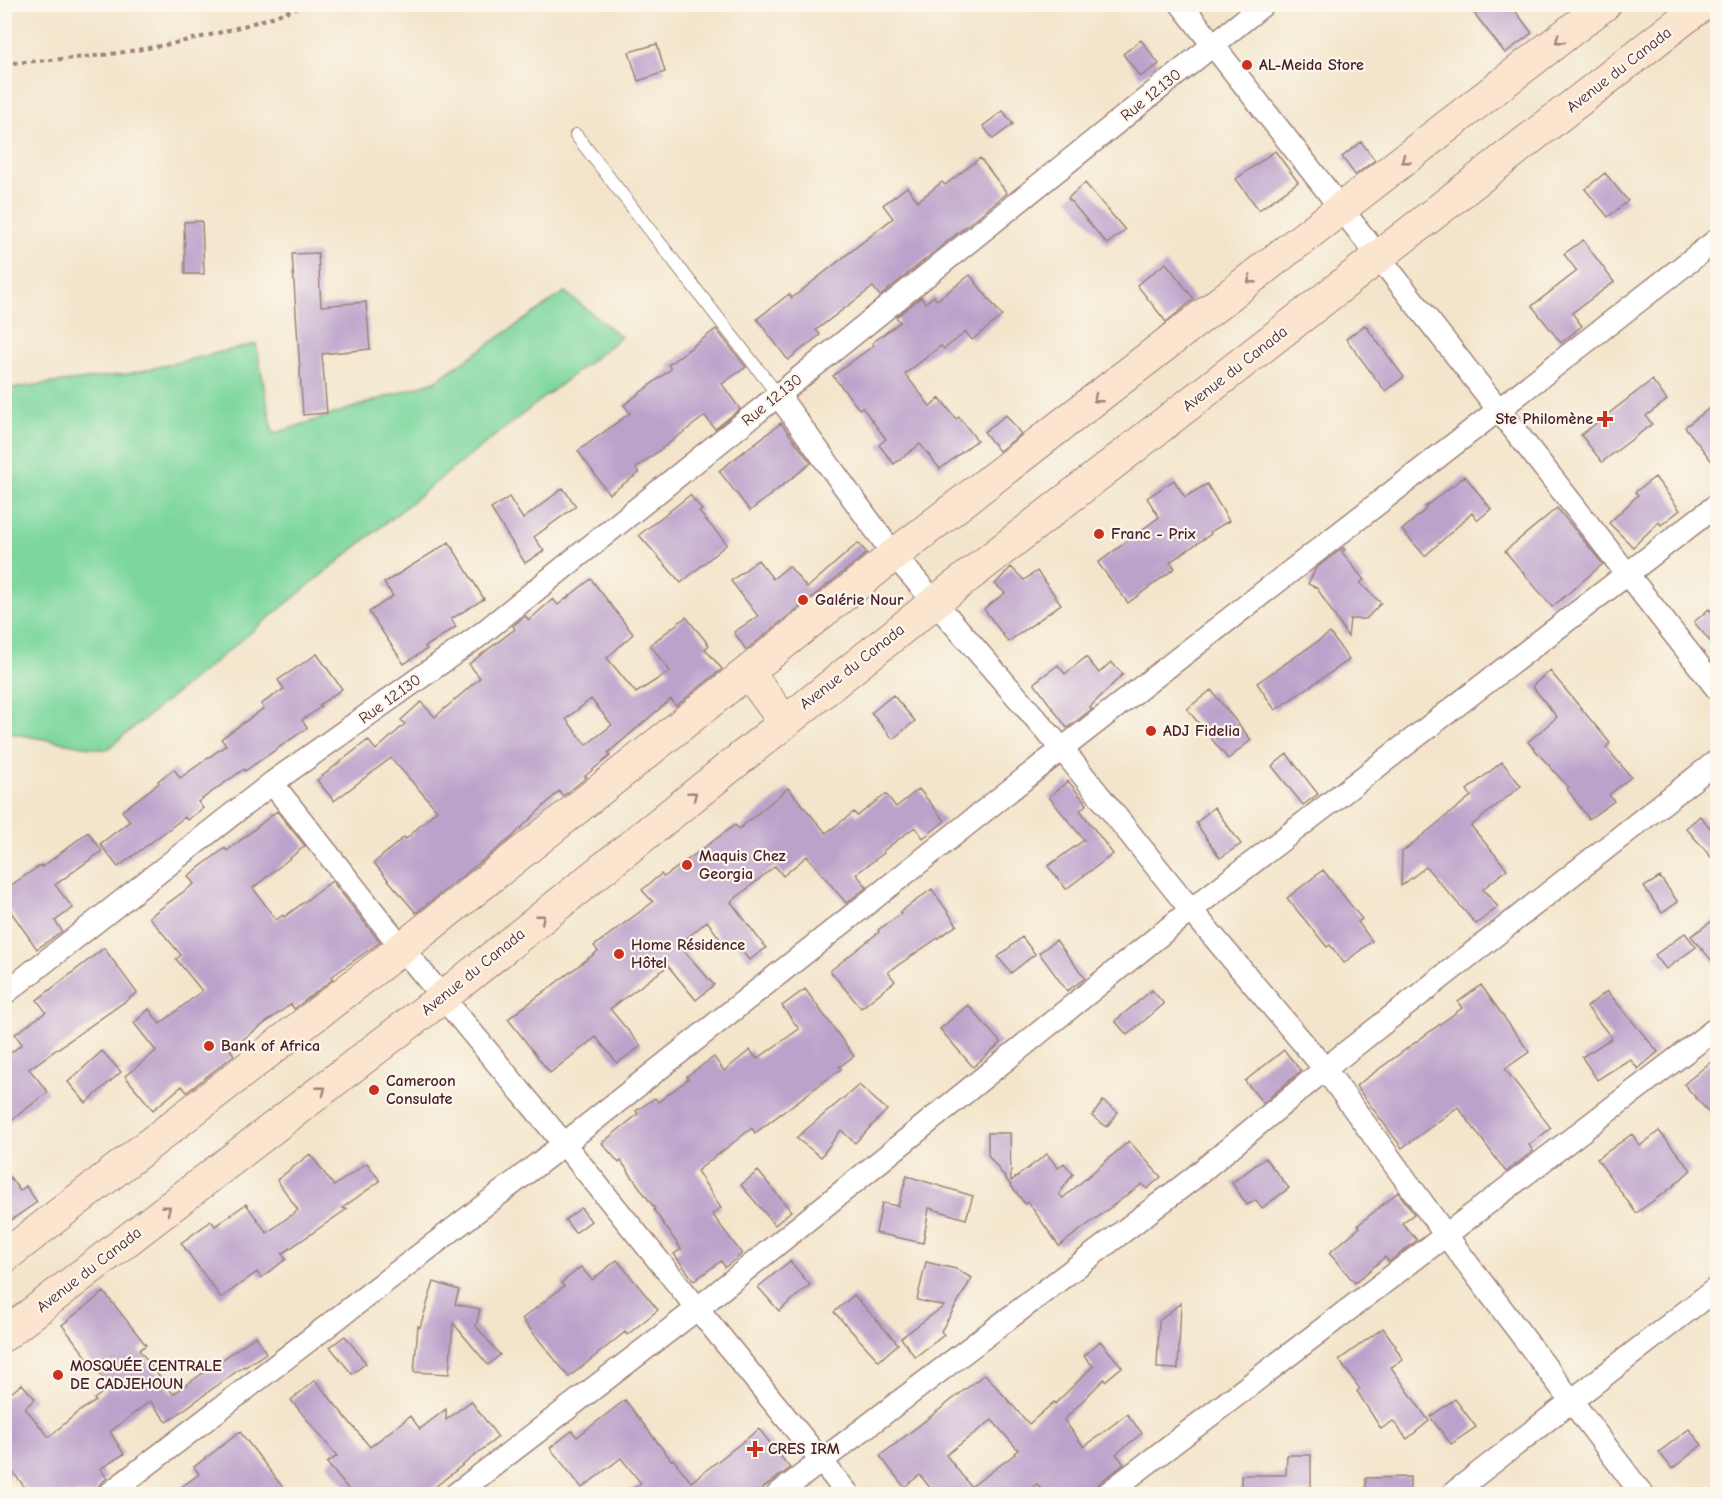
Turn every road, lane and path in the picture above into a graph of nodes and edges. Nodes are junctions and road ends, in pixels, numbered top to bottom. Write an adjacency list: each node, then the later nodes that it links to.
1 (307, 4): 7 (path)
2 (1181, 4): 6 (street)
3 (1264, 4): 6 (street, Rue 12.130)
4 (1605, 4): 9 (main road, one-way to 9)
5 (1703, 4): 11 (main road, Avenue du Canada)
6 (1213, 45): 9 (street); 12 (street, Rue 12.130)
7 (4, 64)
8 (576, 135): 12 (lane)
9 (1342, 209): 11 (street); 15 (main road, one-way to 15)
10 (1718, 239): 13 (street)
11 (1379, 257): 13 (street); 17 (main road, Avenue du Canada)
12 (778, 395): 15 (street); 23 (street, Rue 12.130)
13 (1499, 410): 16 (street); 21 (street)
14 (1718, 504): 16 (street)
15 (894, 555): 17 (street); 18 (main road)
16 (1628, 575): 19 (street); 24 (street)
17 (935, 602): 20 (main road, Avenue du Canada); 21 (street)
18 (748, 672): 20 (main road); 25 (main road)
19 (1718, 690)
20 (784, 721): 27 (main road, Avenue du Canada, one-way to 20)
21 (1062, 749): 24 (street); 30 (street)
22 (1718, 760): 29 (street)
23 (272, 783): 25 (street); 26 (street, Rue 12.130)
24 (1191, 910): 29 (street); 34 (street)
25 (402, 948): 27 (street); 32 (main road)
26 (4, 994)
27 (443, 997): 30 (street); 35 (main road, Avenue du Canada, one-way to 27)
28 (1718, 1027): 31 (street)
29 (1325, 1069): 31 (street); 37 (street)
30 (564, 1144): 34 (street); 38 (street)
31 (1445, 1234): 36 (street); 42 (street)
32 (4, 1257)
33 (1718, 1287): 36 (street)
34 (697, 1309): 37 (street); 39 (street)
35 (4, 1335)
36 (1571, 1401): 43 (street); 44 (street)
37 (820, 1461): 40 (street); 41 (street)
38 (109, 1494)
39 (456, 1494)
40 (778, 1494)
41 (848, 1494)
42 (1107, 1494)
43 (1452, 1494)
44 (1642, 1494)

